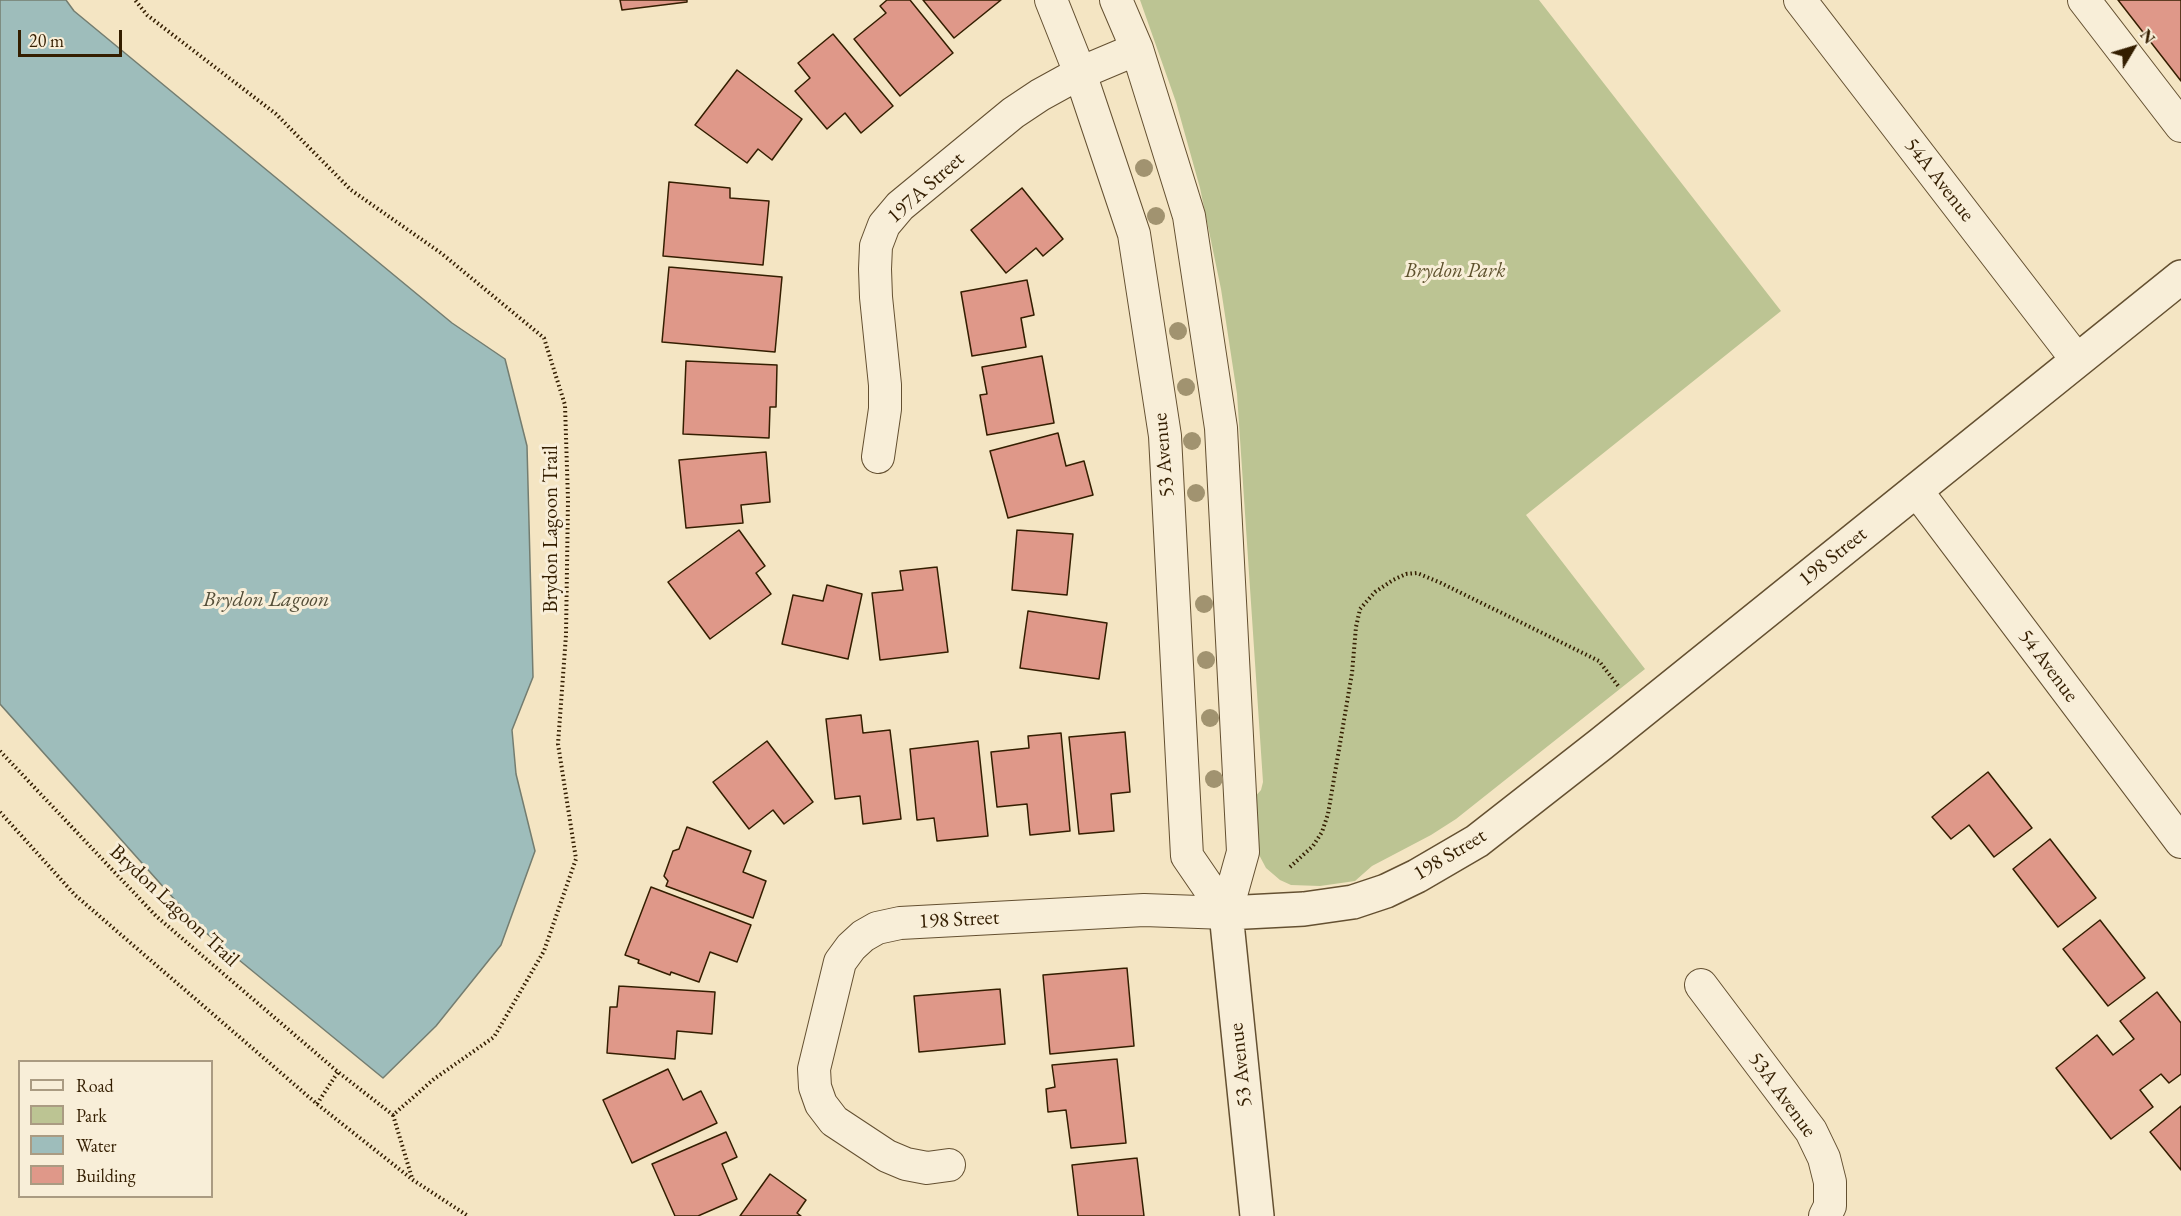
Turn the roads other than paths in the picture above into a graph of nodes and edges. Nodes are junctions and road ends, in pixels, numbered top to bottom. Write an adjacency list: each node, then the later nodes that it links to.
1 (1051, 0): 6 (street, 53 Avenue)
2 (1116, 0): 5 (street, 53 Avenue)
3 (1800, 0): 9 (street, 54A Avenue)
4 (2084, 0): 7 (street)
5 (1137, 49): 6 (street, 197A Street); 13 (street, 53 Avenue)
6 (1080, 74): 10 (street, 197A Street); 13 (street, 53 Avenue)
7 (2179, 119)
8 (2181, 277): 9 (street, 198 Street)
9 (2078, 360): 11 (street, 198 Street)
10 (878, 457)
11 (1916, 490): 12 (street, 54 Avenue); 13 (street, 198 Street)
12 (2181, 842)
13 (1226, 913): 15 (street, 198 Street); 16 (street, 53 Avenue)
14 (1701, 985): 17 (street, 53A Avenue)
15 (949, 1165)
16 (1257, 1216)
17 (1825, 1216)

